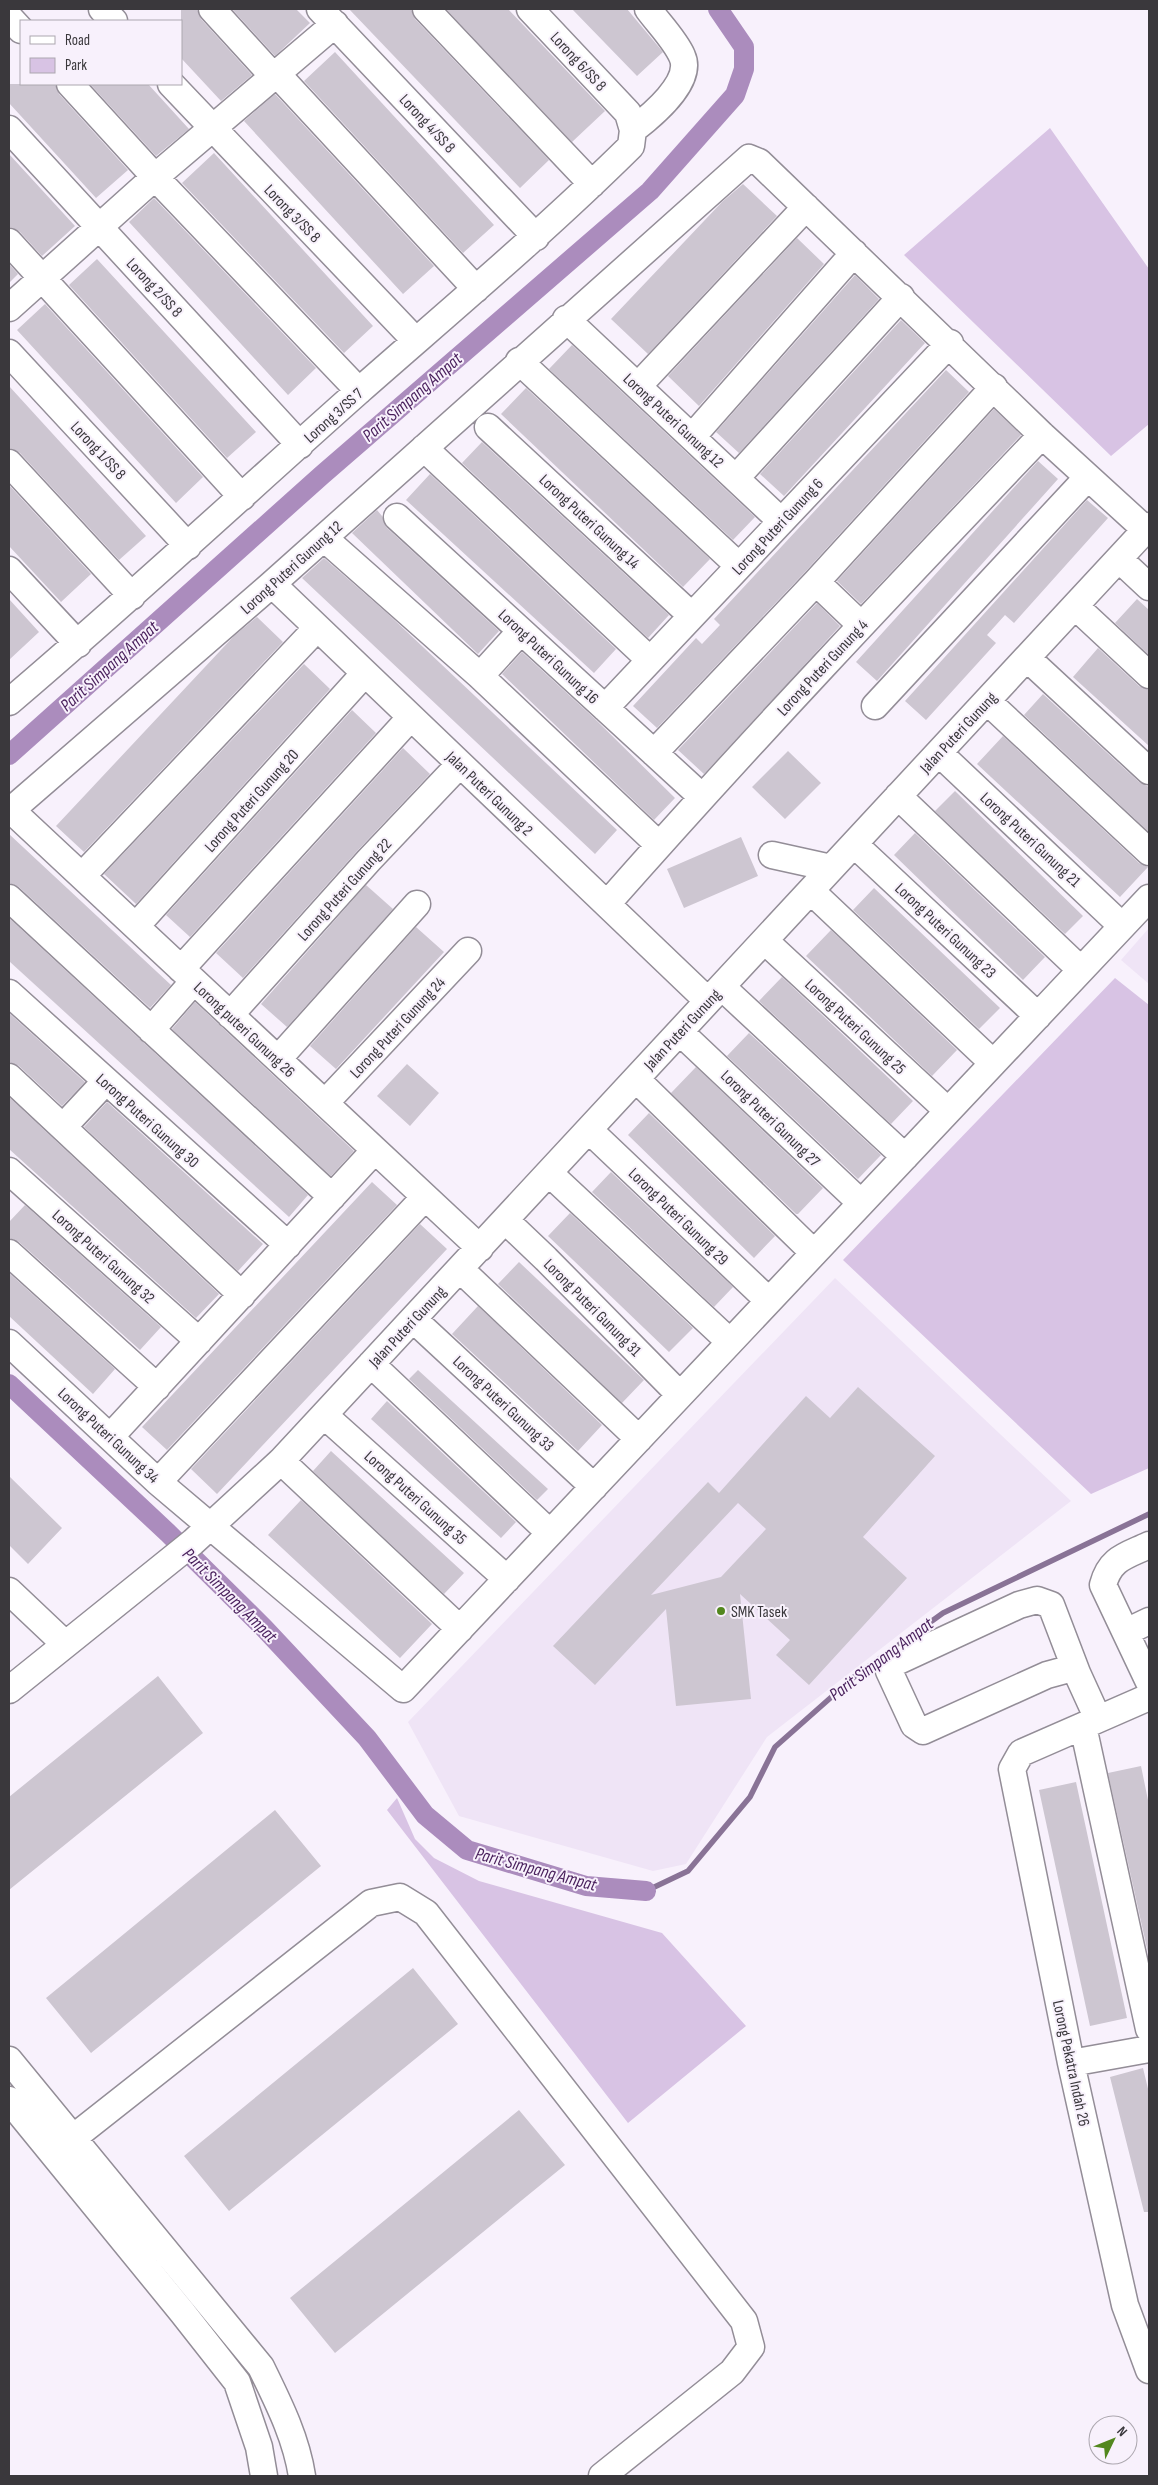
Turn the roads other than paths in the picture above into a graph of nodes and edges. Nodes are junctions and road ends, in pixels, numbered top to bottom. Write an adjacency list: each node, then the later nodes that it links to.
1 (102, 9): 8 (street)
2 (212, 9): 10 (street)
3 (426, 9): 17 (street)
4 (530, 9): 13 (street, Lorong 6/SS 8)
5 (648, 9): 13 (street)
6 (9, 16): 9 (street)
7 (328, 17): 10 (street); 20 (street, Lorong 4/SS 8)
8 (113, 20)
9 (20, 29)
10 (275, 75): 15 (street); 24 (street)
11 (71, 85): 16 (street)
12 (172, 85): 15 (street, Lorong 3/SS 8)
13 (631, 122): 17 (street, Lorong 3/SS 7)
14 (9, 129): 19 (street, Lorong 2/SS 8)
15 (212, 129): 16 (street); 28 (street, Lorong 3/SS 8)
16 (155, 177): 19 (street); 34 (street)
17 (592, 184): 20 (street, Lorong 3/SS 7)
18 (806, 207): 22 (street); 27 (street, Lorong Puteri Gunung 12); 32 (street)
19 (98, 226): 23 (street); 38 (street, Lorong 2/SS 8)
20 (536, 237): 24 (street, Lorong 3/SS 7)
21 (9, 242): 23 (street)
22 (854, 253): 25 (street); 37 (street)
23 (41, 278): 26 (street); 43 (street)
24 (476, 288): 28 (street, Lorong 3/SS 7)
25 (901, 298): 29 (street); 42 (street)
26 (9, 308)
27 (566, 319): 31 (street, Lorong Puteri Gunung 12); 32 (street, Lorong Puteri Gunung 12)
28 (416, 341): 34 (street, Lorong 3/SS 7)
29 (950, 343): 33 (street); 45 (street, Lorong Puteri Gunung 6)
30 (9, 353): 48 (street, Lorong 1/SS 8)
31 (519, 361): 39 (street, Lorong Puteri Gunung 12); 50 (street)
32 (638, 386): 37 (street, Lorong Puteri Gunung 12)
33 (994, 387): 36 (street); 52 (street)
34 (359, 391): 38 (street, Lorong 3/SS 7)
35 (488, 427): 57 (street, Lorong Puteri Gunung 14)
36 (1042, 434): 41 (street); 58 (street, Lorong Puteri Gunung 4)
37 (692, 437): 42 (street, Lorong Puteri Gunung 12)
38 (300, 445): 43 (street, Lorong 3/SS 7)
39 (424, 448): 47 (street, Lorong Puteri Gunung 12); 63 (street)
40 (9, 463): 55 (street)
41 (1088, 476): 46 (street); 69 (street)
42 (736, 478): 45 (street, Lorong Puteri Gunung 12)
43 (242, 496): 48 (street, Lorong 3/SS 7)
44 (397, 516): 60 (street, Lorong Puteri Gunung 16)
45 (782, 521): 50 (street, Lorong Puteri Gunung 6)
46 (1148, 528): 49 (street, Jalan Puteri Gunung)
47 (324, 538): 53 (street, Lorong Puteri Gunung 12); 66 (street)
48 (188, 546): 55 (street, Lorong 3/SS 7)
49 (1118, 559): 54 (street); 56 (street, Jalan Puteri Gunung)
50 (739, 566): 57 (street, Lorong Puteri Gunung 6)
51 (9, 570): 61 (street)
52 (816, 582): 58 (street); 72 (street)
53 (272, 584): 59 (street, Jalan Puteri Gunung 2); 78 (street, Lorong Puteri Gunung 12)
54 (1149, 587)
55 (132, 596): 61 (street, Lorong 3/SS 7)
56 (1075, 606): 62 (street, Jalan Puteri Gunung); 65 (street)
57 (692, 616): 63 (street, Lorong Puteri Gunung 6)
58 (861, 625): 76 (street, Lorong Puteri Gunung 4)
59 (318, 628): 64 (street, Jalan Puteri Gunung 2); 84 (street)
60 (521, 631): 66 (street); 70 (street, Lorong Puteri Gunung 16)
61 (78, 644): 67 (street, Lorong 3/SS 7)
62 (1026, 658): 68 (street, Jalan Puteri Gunung); 75 (street)
63 (650, 660): 70 (street, Lorong Puteri Gunung 6)
64 (365, 673): 71 (street, Jalan Puteri Gunung 2); 90 (street, Lorong Puteri Gunung 20)
65 (1149, 675)
66 (480, 676): 80 (street)
67 (13, 690)
68 (987, 701): 73 (street, Jalan Puteri Gunung); 81 (street)
69 (876, 706)
70 (605, 708): 72 (street, Lorong Puteri Gunung 16)
71 (411, 717): 74 (street, Jalan Puteri Gunung 2); 95 (street)
72 (654, 753): 76 (street, Lorong Puteri Gunung 16)
73 (939, 753): 77 (street, Jalan Puteri Gunung); 91 (street, Lorong Puteri Gunung 21)
74 (460, 764): 89 (street, Jalan Puteri Gunung 2); 98 (street, Lorong Puteri Gunung 22)
75 (1149, 771)
76 (701, 796): 80 (street, Lorong Puteri Gunung 4)
77 (898, 796): 79 (street, Jalan Puteri Gunung); 94 (street)
78 (10, 811): 84 (street, Lorong puteri Gunung 26)
79 (854, 844): 83 (street, Jalan Puteri Gunung); 99 (street, Lorong Puteri Gunung 23)
80 (659, 845): 89 (street, Lorong Puteri Gunung 4)
81 (1149, 852)
82 (772, 855): 83 (street)
83 (831, 868): 85 (street, Jalan Puteri Gunung)
84 (82, 876): 90 (street, Lorong puteri Gunung 26)
85 (811, 891): 92 (street, Jalan Puteri Gunung); 103 (street)
86 (9, 898): 100 (street)
87 (1149, 898): 91 (street)
88 (417, 904): 102 (street)
89 (607, 904): 97 (street, Jalan Puteri Gunung 2)
90 (136, 926): 95 (street, Lorong puteri Gunung 26)
91 (1122, 926): 94 (street)
92 (765, 940): 97 (street, Jalan Puteri Gunung); 108 (street, Lorong Puteri Gunung 25)
93 (468, 951): 107 (street, Lorong Puteri Gunung 24)
94 (1082, 970): 99 (street)
95 (188, 975): 98 (street, Lorong puteri Gunung 26); 100 (street)
96 (9, 993): 106 (street, Lorong Puteri Gunung 30)
97 (715, 994): 101 (street, Jalan Puteri Gunung); 112 (street, Jalan Puteri Gunung 2)
98 (230, 1015): 102 (street, Lorong puteri Gunung 26)
99 (1038, 1016): 103 (street)
100 (151, 1030): 116 (street)
101 (680, 1032): 105 (street, Jalan Puteri Gunung); 117 (street, Lorong Puteri Gunung 27)
102 (278, 1059): 107 (street, Lorong puteri Gunung 26)
103 (993, 1064): 108 (street)
104 (9, 1077): 109 (street)
105 (636, 1079): 110 (street, Jalan Puteri Gunung); 122 (street)
106 (105, 1082): 109 (street); 119 (street, Lorong Puteri Gunung 30)
107 (325, 1103): 111 (street, Lorong puteri Gunung 26)
108 (948, 1111): 112 (street)
109 (63, 1127): 124 (street)
110 (589, 1130): 113 (street, Jalan Puteri Gunung); 125 (street, Lorong Puteri Gunung 29)
111 (376, 1150): 115 (street, Lorong puteri Gunung 26); 116 (street)
112 (905, 1157): 117 (street)
113 (548, 1173): 118 (street, Jalan Puteri Gunung); 128 (street)
114 (11, 1177): 127 (street, Lorong Puteri Gunung 32)
115 (425, 1197): 120 (street, Lorong puteri Gunung 26); 137 (street)
116 (332, 1198): 119 (street)
117 (861, 1204): 122 (street)
118 (505, 1220): 120 (street, Jalan Puteri Gunung); 132 (street, Lorong Puteri Gunung 31)
119 (288, 1245): 124 (street)
120 (480, 1248): 123 (street, Jalan Puteri Gunung)
121 (9, 1252): 131 (street)
122 (814, 1253): 125 (street)
123 (460, 1269): 126 (street, Jalan Puteri Gunung); 135 (street)
124 (242, 1295): 127 (street)
125 (769, 1301): 128 (street)
126 (414, 1319): 130 (street, Jalan Puteri Gunung); 138 (street, Lorong Puteri Gunung 33)
127 (199, 1341): 131 (street)
128 (730, 1342): 132 (street)
129 (9, 1343): 134 (street, Lorong Puteri Gunung 34)
130 (371, 1364): 133 (street, Jalan Puteri Gunung); 139 (street)
131 (157, 1387): 134 (street)
132 (680, 1395): 135 (street)
133 (324, 1415): 136 (street, Jalan Puteri Gunung); 142 (street, Lorong Puteri Gunung 35)
134 (111, 1436): 137 (street, Lorong Puteri Gunung 34)
135 (639, 1439): 138 (street)
136 (281, 1461): 140 (street, Jalan Puteri Gunung); 145 (street)
137 (158, 1482): 140 (street, Lorong Puteri Gunung 34)
138 (594, 1488): 139 (street)
139 (550, 1533): 142 (street)
140 (194, 1541): 145 (street, Lorong Puteri Gunung 34); 147 (street, Jalan Puteri Gunung)
141 (1149, 1545): 146 (street)
142 (507, 1580): 145 (street)
143 (9, 1591): 147 (street)
144 (1149, 1621): 146 (street)
145 (460, 1629)
146 (1126, 1632): 149 (street)
147 (65, 1644): 150 (street, Jalan Puteri Gunung)
148 (1077, 1674): 148 (street); 152 (street)
149 (1149, 1682)
150 (9, 1690)
151 (1149, 1698): 152 (street)
152 (1090, 1723): 153 (street); 156 (street, Lorong Pekatra Indah 26)
153 (1149, 2029)
154 (1149, 2049): 156 (street)
155 (9, 2060): 158 (street)
156 (1071, 2063): 160 (street, Lorong Pekatra Indah 26)
157 (9, 2100): 159 (street)
158 (73, 2138): 159 (street); 163 (street)
159 (192, 2304): 161 (street); 162 (street)
160 (1149, 2370)
161 (264, 2476)
162 (302, 2476)
163 (602, 2476)

